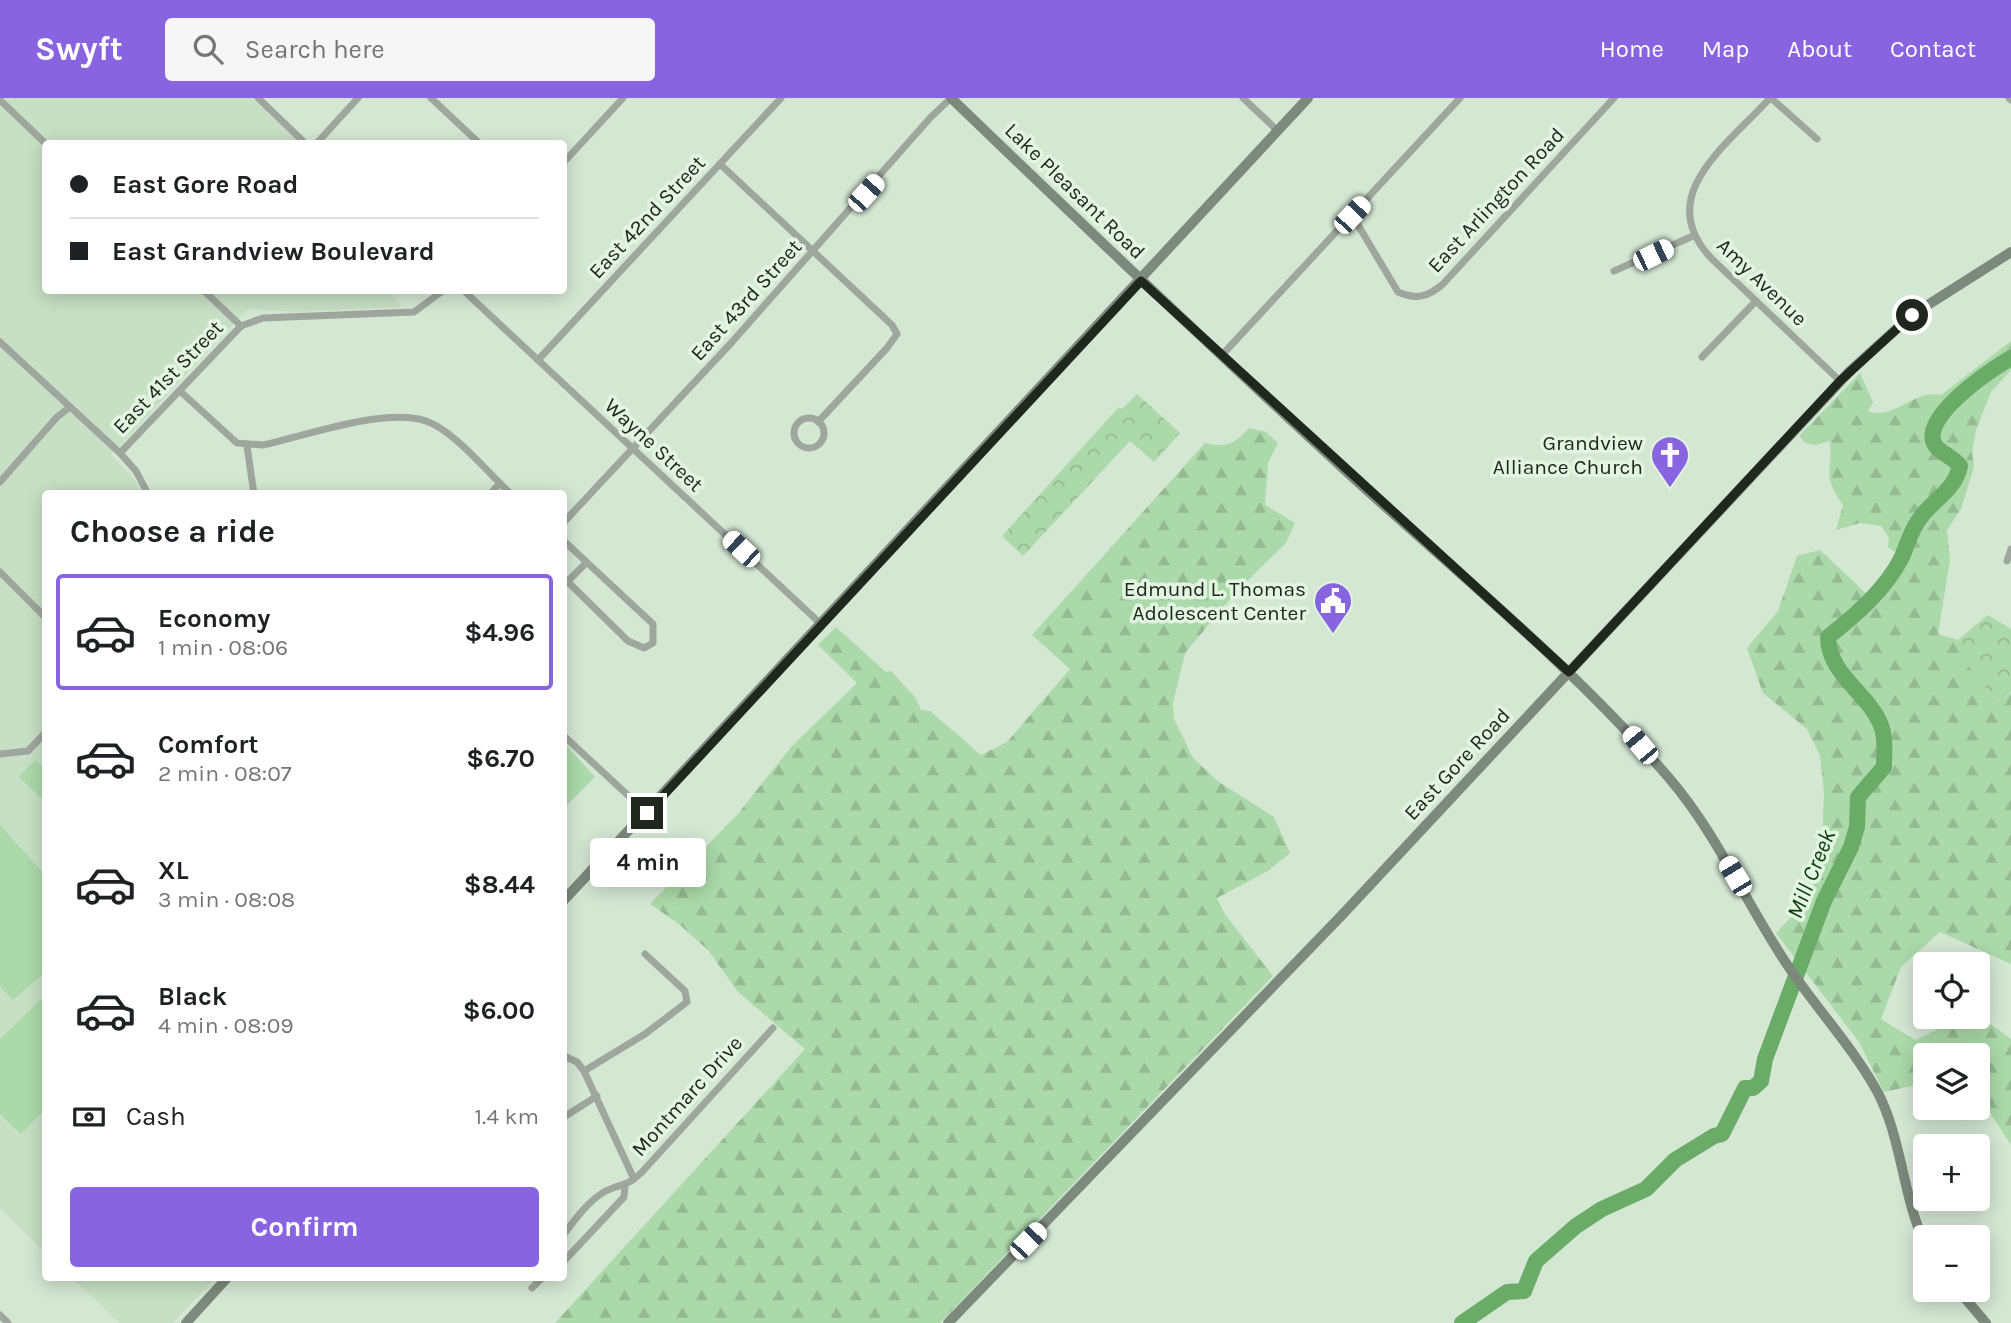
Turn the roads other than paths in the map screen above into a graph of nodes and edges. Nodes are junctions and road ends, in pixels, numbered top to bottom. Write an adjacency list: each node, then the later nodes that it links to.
1 (258, 98): 16 (street)
2 (358, 98): 17 (street)
3 (431, 98): 18 (street)
4 (623, 98): 19 (street)
5 (781, 98): 20 (street, East 42nd Street)
6 (951, 98): 24 (street, East 43rd Street); 26 (street, Lake Pleasant Road)
7 (1243, 98): 13 (street)
8 (1308, 98): 13 (street)
9 (1460, 98): 21 (street)
10 (1614, 98): 21 (street, East Arlington Road)
11 (1771, 98): 14 (street); 22 (street, Amy Avenue)
12 (0, 100): 15 (street)
13 (1278, 131): 26 (street)
14 (1817, 139)
15 (42, 140)
16 (302, 140)
17 (320, 140)
18 (476, 140)
19 (567, 159)
20 (720, 164): 24 (street); 35 (street, East 42nd Street)
21 (1352, 215): 33 (street)
22 (1693, 236): 25 (street); 30 (street, Amy Avenue)
23 (2011, 251): 36 (street, East Gore Road)
24 (813, 252): 39 (street); 41 (street, East 43rd Street)
25 (1614, 271)
26 (1141, 281): 33 (street, Lake Pleasant Road); 58 (street)
27 (207, 294): 31 (street)
28 (438, 294): 31 (street, East 41st Street)
29 (467, 294): 35 (street, Wayne Street)
30 (1756, 301): 34 (street); 36 (street, Amy Avenue)
31 (241, 326): 37 (street, East 41st Street)
32 (0, 342): 38 (street)
33 (1222, 355): 59 (street, Lake Pleasant Road)
34 (1702, 357)
35 (538, 360): 41 (street, Wayne Street)
36 (1840, 381): 59 (street, East Gore Road)
37 (180, 391): 40 (street); 42 (street, East 41st Street)
38 (70, 407): 42 (street); 43 (street)
39 (818, 422): 39 (street)
40 (247, 446): 44 (street); 46 (street)
41 (632, 449): 49 (street, East 43rd Street); 58 (street, Wayne Street)
42 (120, 453): 45 (street)
43 (0, 482)
44 (500, 483): 47 (street); 48 (street)
45 (146, 490)
46 (253, 490)
47 (494, 490)
48 (507, 490)
49 (567, 519)
50 (567, 544): 53 (street)
51 (2011, 549): 52 (street)
52 (2007, 561)
53 (586, 562): 55 (street); 56 (street)
54 (0, 572): 57 (street)
55 (567, 581)
56 (567, 585)
57 (42, 614)
58 (822, 625): 63 (street)
59 (1569, 672): 73 (street, Lake Pleasant Road); 83 (street, East Gore Road)
60 (42, 736): 62 (street)
61 (567, 739): 63 (street)
62 (0, 754)
63 (647, 813): 64 (street)
64 (567, 898)
65 (645, 954): 68 (street)
66 (774, 1028): 71 (street, Montmarc Drive)
67 (567, 1057): 68 (street)
68 (584, 1071): 69 (street)
69 (597, 1096): 70 (street); 71 (street)
70 (567, 1115)
71 (634, 1179): 72 (street, Montmarc Drive)
72 (625, 1186): 74 (street, Montmarc Drive); 75 (street, Montmarc Drive)
73 (1918, 1225)
74 (567, 1230)
75 (567, 1259)
76 (225, 1281): 82 (street)
77 (539, 1281): 78 (street)
78 (532, 1288)
79 (1968, 1302): 84 (street)
80 (0, 1315): 81 (street)
81 (8, 1323)
82 (186, 1323)
83 (948, 1323)
84 (1986, 1323)

